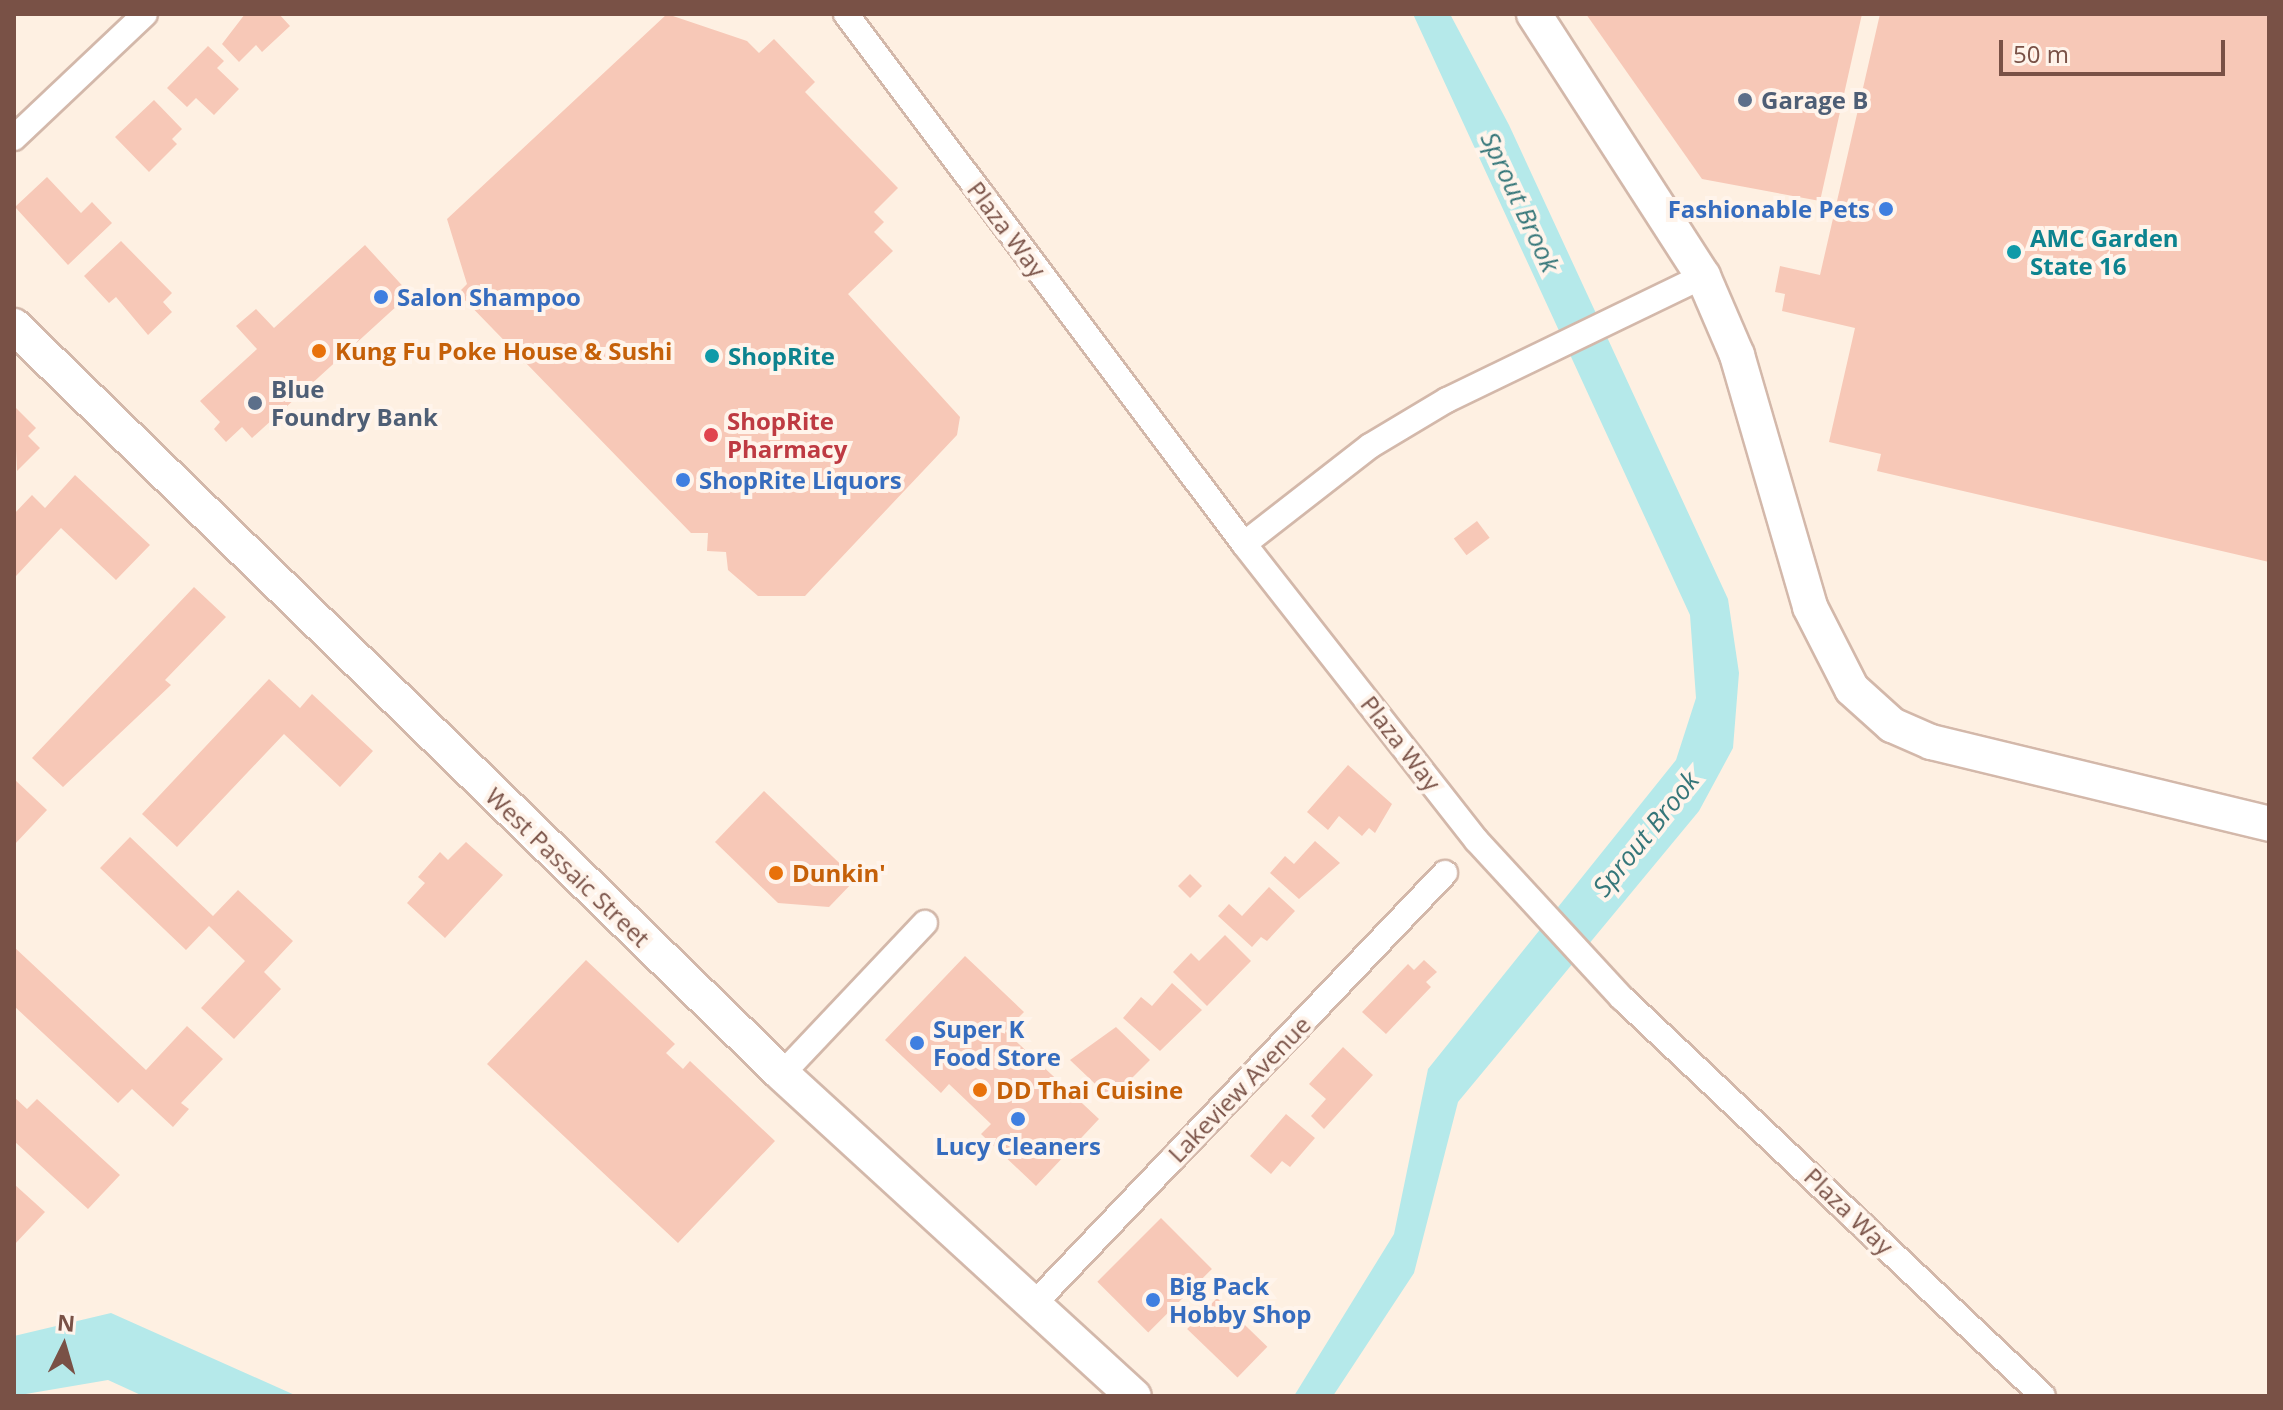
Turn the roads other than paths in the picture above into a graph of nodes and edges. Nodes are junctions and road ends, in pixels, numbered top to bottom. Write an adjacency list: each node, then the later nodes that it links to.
1 (145, 14): 5 (street)
2 (846, 14): 8 (street, Plaza Way)
3 (1534, 14): 4 (main road)
4 (1550, 28): 6 (main road)
5 (14, 138)
6 (1703, 276): 8 (street); 9 (main road)
7 (14, 326): 12 (main road, West Passaic Street)
8 (1244, 544): 15 (street, Plaza Way)
9 (2269, 824)
10 (1445, 873): 13 (street, Lakeview Avenue)
11 (925, 923): 12 (street)
12 (782, 1074): 13 (main road, West Passaic Street)
13 (1033, 1305): 14 (main road, West Passaic Street)
14 (1134, 1396)
15 (2043, 1396)

